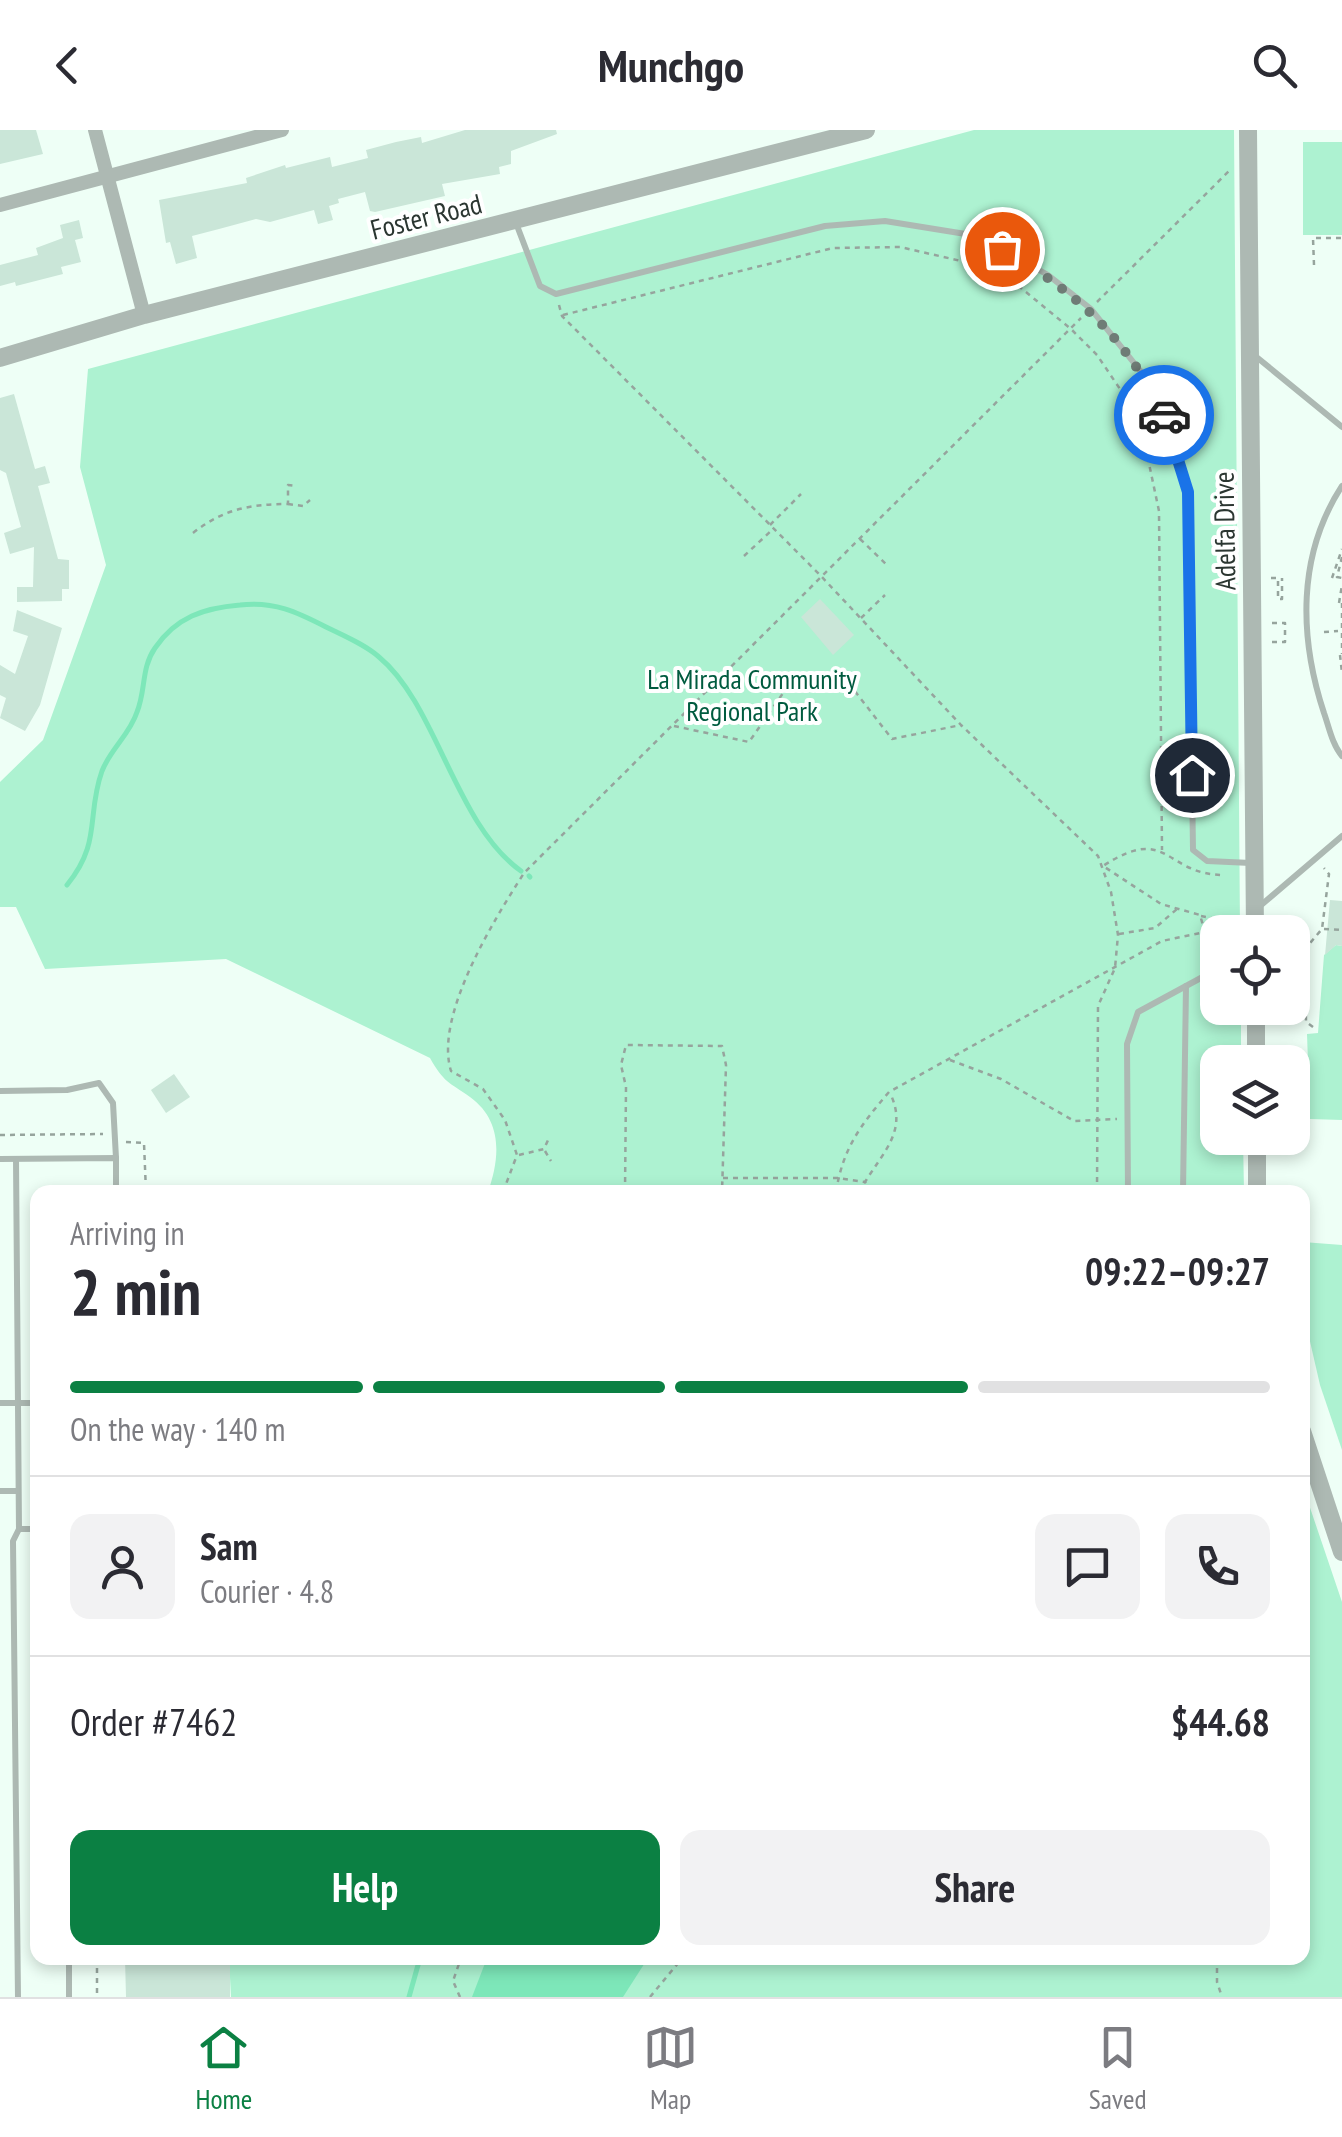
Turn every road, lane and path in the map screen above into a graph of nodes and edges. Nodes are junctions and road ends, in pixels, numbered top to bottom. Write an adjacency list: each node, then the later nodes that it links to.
1 (95, 130): 6 (street)
2 (282, 130): 6 (street)
3 (866, 130): 8 (street, Foster Road)
4 (1248, 130): 14 (street, Adelfa Drive)
5 (1231, 168): 11 (path)
6 (106, 175): 7 (street); 12 (street)
7 (0, 205)
8 (515, 222): 11 (lane); 12 (street, Foster Road)
9 (1342, 238): 10 (path)
10 (1314, 265)
11 (1090, 308): 13 (path); 49 (lane)
12 (144, 315): 15 (street, Foster Road)
13 (1071, 329): 22 (path); 24 (path); 48 (path)
14 (1250, 351): 16 (lane); 49 (street, Adelfa Drive)
15 (0, 358)
16 (1342, 426)
17 (296, 486): 21 (path)
18 (1342, 486): 46 (lane)
19 (800, 494): 22 (path)
20 (310, 500): 21 (path)
21 (288, 504): 23 (path)
22 (772, 526): 26 (path); 29 (path)
23 (193, 533)
24 (858, 538): 28 (path); 29 (path)
25 (1342, 549): 32 (path)
26 (744, 556)
27 (1342, 557): 33 (path)
28 (887, 566)
29 (820, 575): 37 (path); 45 (path)
30 (1271, 578): 31 (path)
31 (1282, 578)
32 (1332, 578)
33 (1342, 578)
34 (1342, 585): 36 (path)
35 (886, 595): 37 (path)
36 (1341, 604): 39 (path)
37 (860, 618): 44 (path)
38 (1272, 623): 41 (path)
39 (1340, 631): 40 (path); 42 (path)
40 (1324, 632)
41 (1272, 642)
42 (1341, 654): 43 (path)
43 (1342, 674)
44 (961, 725): 45 (path); 50 (path)
45 (672, 726): 78 (path)
46 (1342, 756)
47 (1342, 836): 54 (lane)
48 (1162, 850): 50 (path); 52 (path)
49 (1254, 863): 54 (street, Adelfa Drive)
50 (1103, 866): 53 (path); 61 (path)
51 (1323, 867): 58 (path)
52 (1236, 875)
53 (1177, 909): 55 (path); 57 (path)
54 (1255, 910): 56 (street, Adelfa Drive)
55 (1200, 915)
56 (1255, 915)
57 (1156, 928): 61 (path); 62 (path)
58 (1322, 929): 59 (path); 66 (path)
59 (1342, 930)
60 (1200, 933): 62 (path)
61 (1118, 934): 63 (path)
62 (1162, 940): 63 (path)
63 (1115, 968): 67 (path); 70 (path)
64 (1200, 980): 65 (lane)
65 (1186, 986): 71 (lane); 95 (lane)
66 (1313, 1027)
67 (948, 1060): 69 (path); 70 (path)
68 (0, 1090): 79 (lane)
69 (890, 1092): 84 (path); 85 (path)
70 (1096, 1120): 71 (path); 93 (path)
71 (1128, 1120): 94 (lane)
72 (104, 1134): 73 (path)
73 (0, 1135)
74 (126, 1136): 87 (path)
75 (549, 1138): 76 (path)
76 (544, 1149): 78 (path); 82 (path)
77 (1257, 1155): 96 (street)
78 (517, 1156): 88 (path)
79 (116, 1158): 80 (lane); 86 (lane)
80 (16, 1159): 81 (lane); 98 (lane)
81 (0, 1160)
82 (552, 1161)
83 (722, 1178): 84 (path); 89 (path); 90 (path)
84 (838, 1178): 85 (path); 91 (path)
85 (865, 1182): 92 (path)
86 (116, 1185)
87 (146, 1185)
88 (505, 1185)
89 (625, 1185)
90 (722, 1185)
91 (837, 1185)
92 (867, 1185)
93 (1097, 1185)
94 (1128, 1185)
95 (1182, 1185)
96 (1257, 1185)
97 (0, 1403): 98 (lane)
98 (17, 1403): 99 (lane); 102 (lane)
99 (30, 1403)
100 (1310, 1459): 105 (street)
101 (0, 1490): 102 (lane)
102 (18, 1491): 103 (lane)
103 (19, 1529): 104 (lane); 111 (lane)
104 (30, 1529)
105 (1342, 1552)
106 (69, 1965): 112 (lane)
107 (97, 1965): 113 (path)
108 (458, 1965): 114 (path)
109 (677, 1965): 115 (path)
110 (1218, 1965): 116 (path)
111 (18, 1997)
112 (69, 1997)
113 (97, 1997)
114 (460, 1997)
115 (650, 1997)
116 (1222, 1997)

